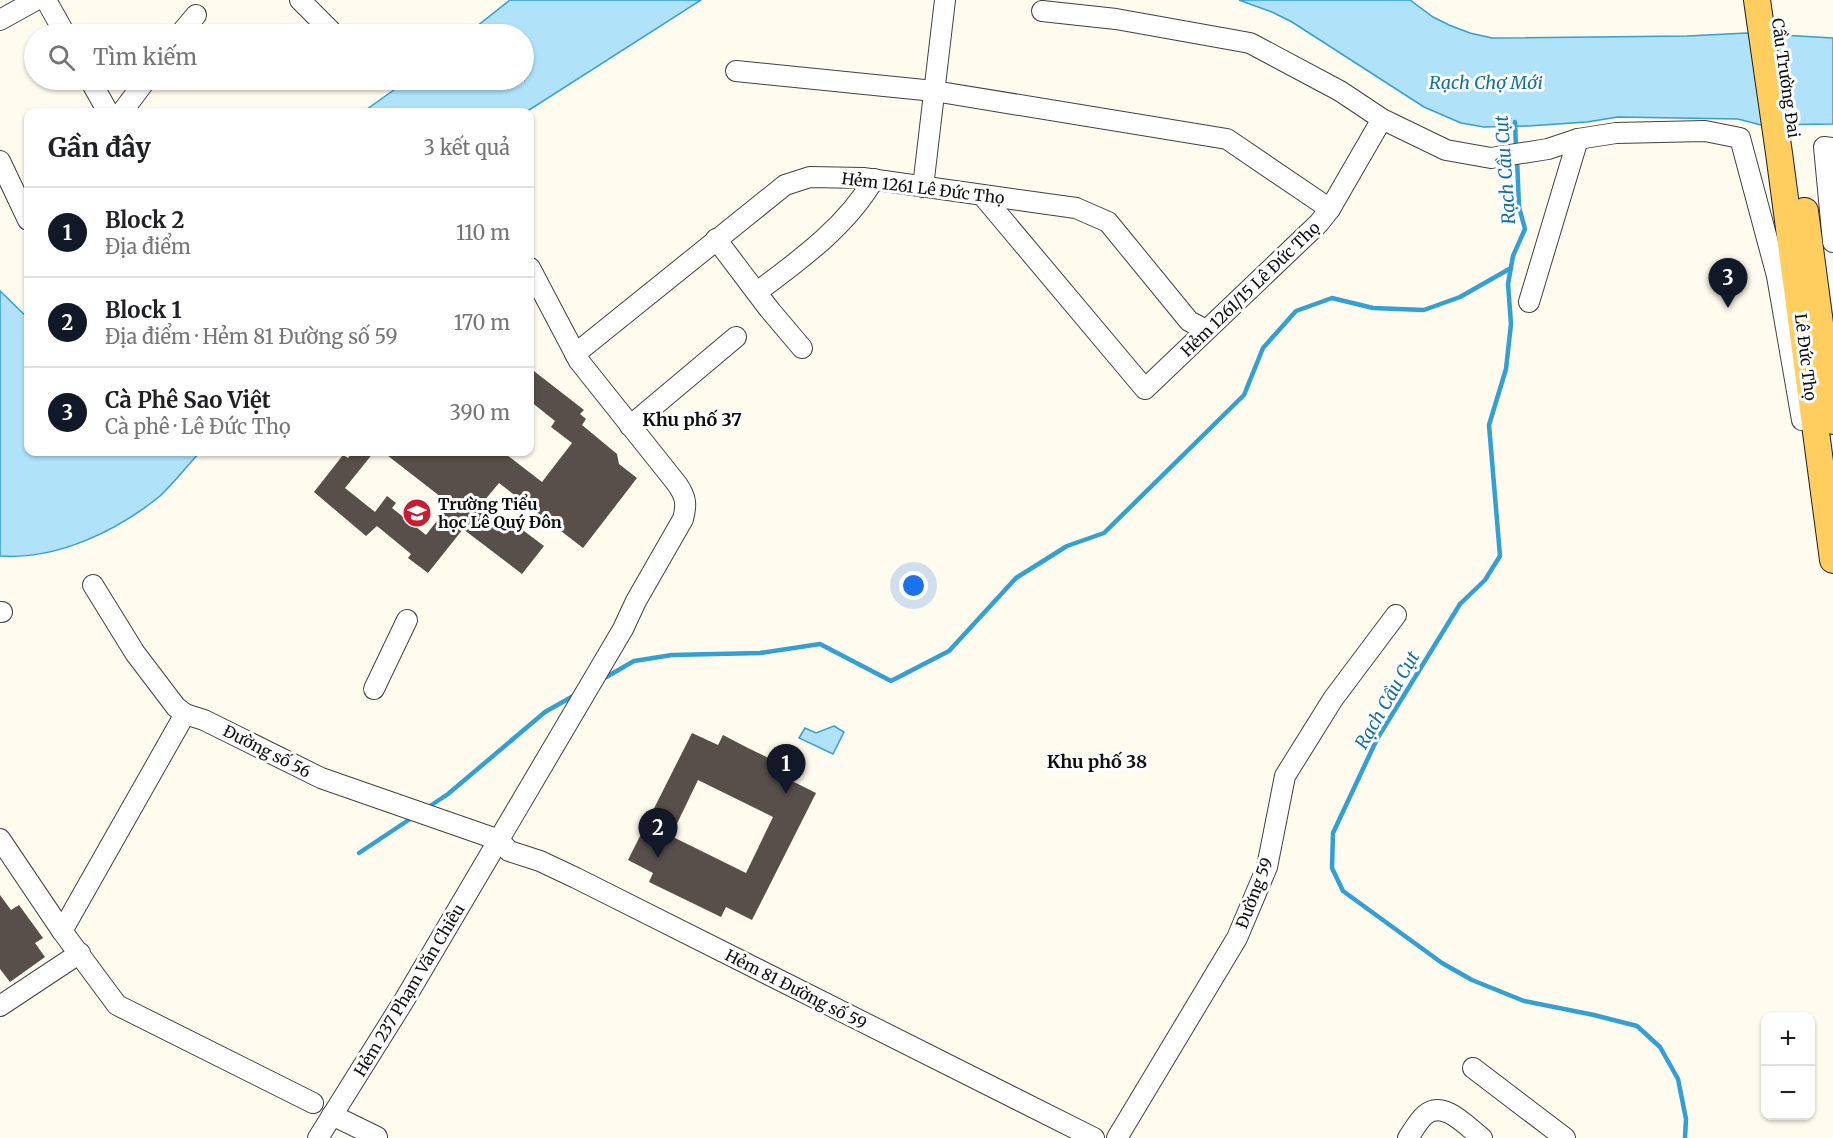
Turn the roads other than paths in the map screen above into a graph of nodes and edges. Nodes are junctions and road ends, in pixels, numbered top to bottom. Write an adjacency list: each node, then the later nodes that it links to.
1 (36, 0): 9 (street)
2 (46, 0): 10 (street)
3 (300, 0): 12 (street)
4 (945, 0): 16 (street)
5 (1757, 0): 22 (main road, Cầu Trường Đai)
6 (1775, 0): 22 (main road, Cầu Trường Đai)
7 (1042, 11): 19 (street)
8 (195, 15): 11 (street)
9 (0, 20)
10 (59, 24)
11 (188, 24)
12 (324, 24)
13 (736, 70): 16 (street)
14 (96, 90): 17 (street)
15 (138, 90): 18 (street)
16 (934, 91): 25 (street); 27 (street)
17 (106, 108)
18 (125, 108)
19 (1382, 119): 20 (street); 27 (street, Hẻm 1261/15 Lê Đức Thọ)
20 (1578, 139): 33 (street); 39 (street, Lê Đức Thọ)
21 (1828, 148): 30 (street)
22 (1788, 155): 38 (main road, Lê Đức Thọ); 41 (main road, Lê Đức Thọ)
23 (0, 161): 28 (street)
24 (874, 179): 25 (street, Hẻm 1261 Lê Đức Thọ); 29 (street, Hẻm 1261 Lê Đức Thọ); 32 (street)
25 (923, 186): 26 (street, Hẻm 1261 Lê Đức Thọ)
26 (982, 195): 34 (street, Hẻm 1261 Lê Đức Thọ); 34 (street, Hẻm 1261/15 Lê Đức Thọ)
27 (1330, 209): 34 (street, Hẻm 1261/15 Lê Đức Thọ)
28 (24, 212)
29 (716, 238): 32 (street); 37 (street, Hẻm 1261 Lê Đức Thọ)
30 (1833, 242)
31 (534, 276): 37 (street, Hẻm 237 Phạm Văn Chiêu)
32 (757, 292): 36 (street)
33 (1529, 302)
34 (1206, 330)
35 (736, 337): 40 (street)
36 (802, 348)
37 (575, 354): 40 (street, Hẻm 237 Phạm Văn Chiêu)
38 (1832, 413)
39 (1802, 420)
40 (630, 426): 48 (street, Hẻm 237 Phạm Văn Chiêu)
41 (1833, 560)
42 (93, 585): 46 (street, Đường số 56)
43 (1396, 615): 58 (street, Đường 59)
44 (407, 620): 45 (street)
45 (374, 689)
46 (185, 714): 48 (street, Đường số 56); 49 (street)
47 (0, 839): 49 (street)
48 (499, 840): 54 (street, Hẻm 237 Phạm Văn Chiêu); 57 (street, Hẻm 81 Đường số 59)
49 (62, 931): 50 (street)
50 (80, 953): 51 (street); 53 (street)
51 (0, 1006)
52 (1473, 1068): 61 (street)
53 (313, 1103)
54 (332, 1115): 55 (street); 56 (street, Hẻm 237 Phạm Văn Chiêu)
55 (377, 1137)
56 (318, 1138)
57 (1094, 1138)
58 (1118, 1138)
59 (1408, 1138): 60 (street)
60 (1482, 1138)
61 (1564, 1138)

